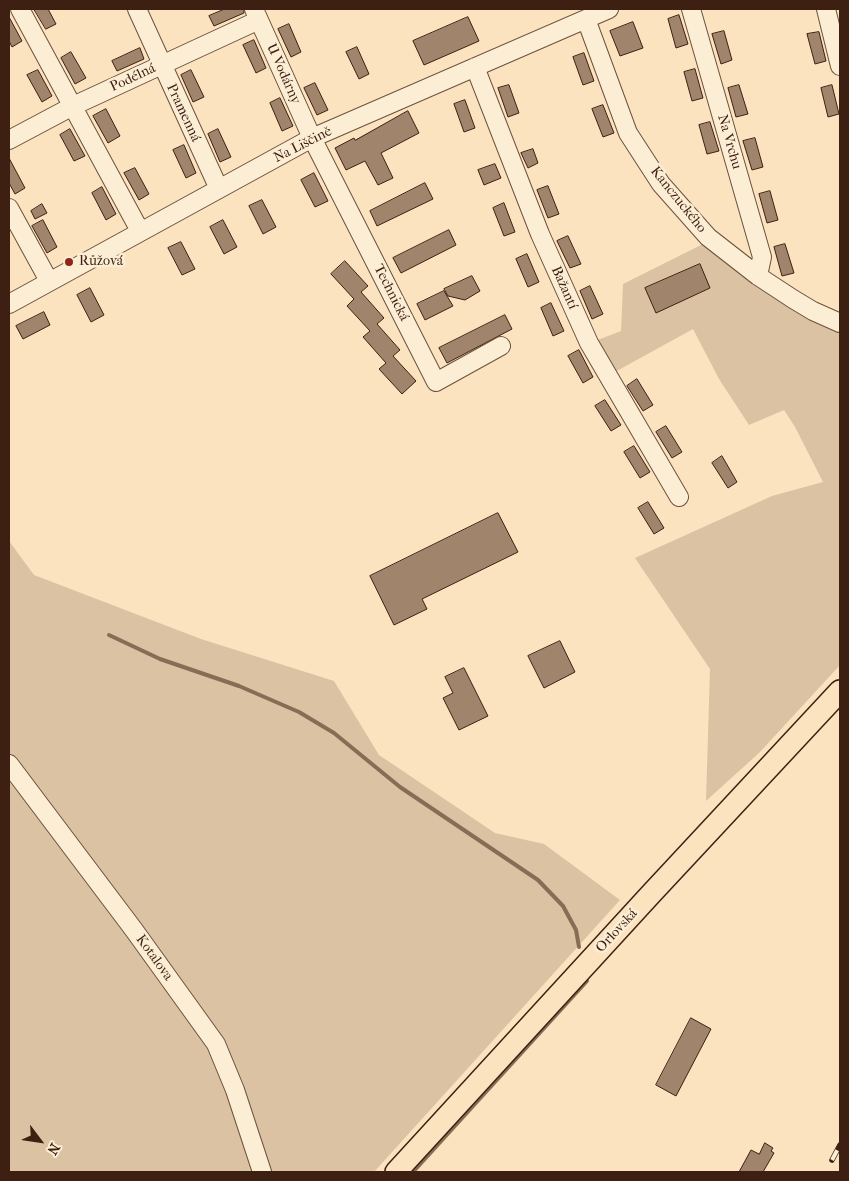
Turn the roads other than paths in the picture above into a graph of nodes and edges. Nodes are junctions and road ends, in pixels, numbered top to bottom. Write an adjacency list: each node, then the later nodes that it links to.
1 (20, 9): 11 (street)
2 (137, 9): 8 (street, Pramenná)
3 (609, 9): 7 (street, Na Liščině)
4 (691, 9): 17 (street, Na Vrchu)
5 (826, 9): 9 (street)
6 (256, 14): 8 (street, Podélná); 12 (street, U Vodárny)
7 (586, 19): 10 (street, Na Liščině); 17 (street, Kanczuckého)
8 (161, 65): 11 (street, Podélná); 14 (street, Pramenná)
9 (840, 66)
10 (475, 67): 12 (street, Na Liščině); 22 (street, Bažantí)
11 (73, 106): 13 (street, Podélná); 16 (street)
12 (312, 138): 14 (street, Na Liščině); 21 (street, Technická)
13 (9, 140)
14 (219, 189): 16 (street, Na Liščině)
15 (9, 208): 18 (street)
16 (140, 231): 18 (street, Na Liščině)
17 (758, 276): 20 (street, Kanczuckého)
18 (49, 281): 19 (street, Na Liščině)
19 (9, 304)
20 (840, 323)
21 (501, 346)
22 (679, 497)
23 (840, 691): 26 (main road, Orlovská)
24 (9, 764): 25 (street, Kotalova)
25 (262, 1172)
26 (396, 1172)

